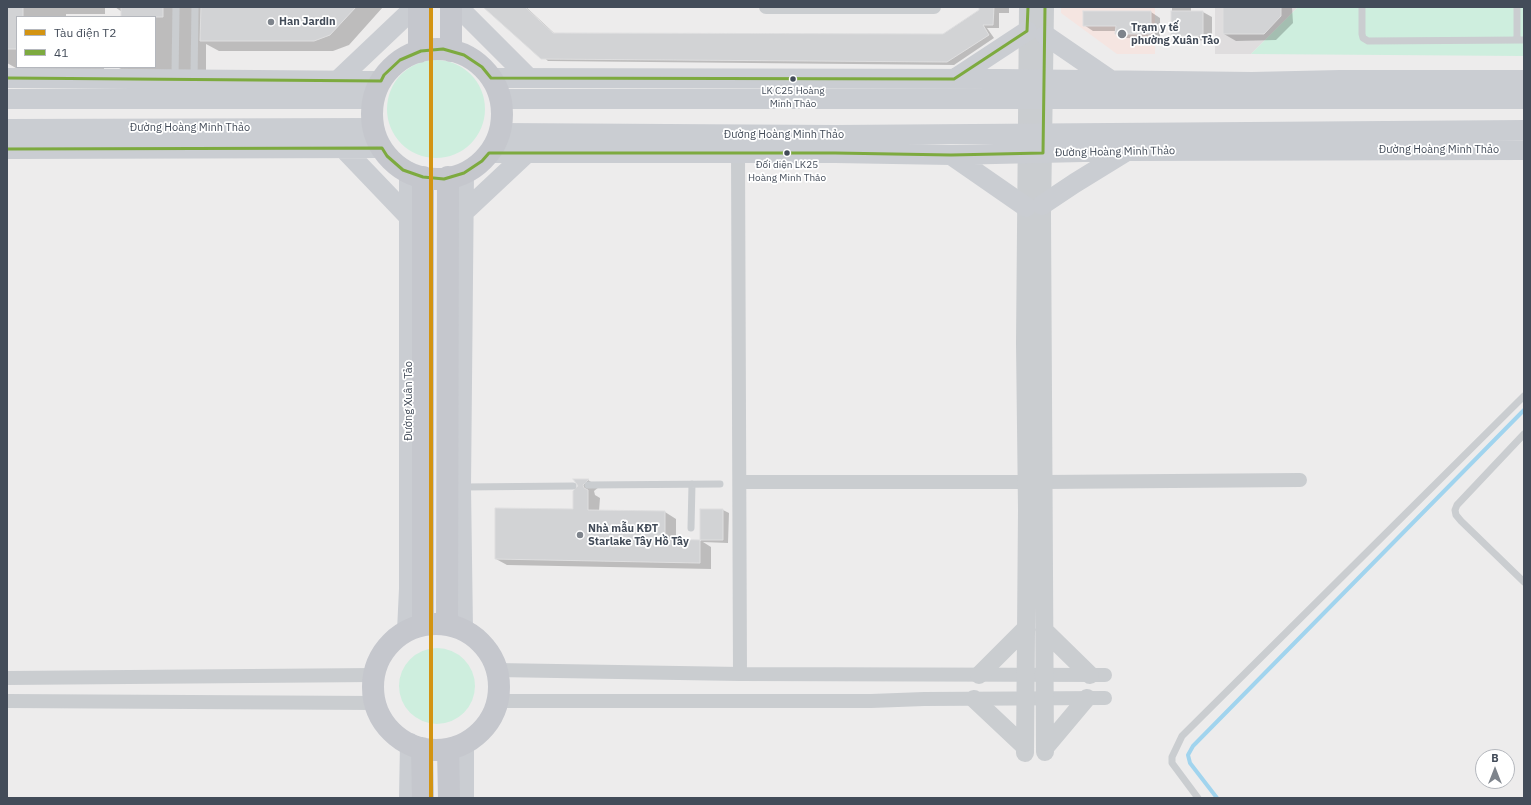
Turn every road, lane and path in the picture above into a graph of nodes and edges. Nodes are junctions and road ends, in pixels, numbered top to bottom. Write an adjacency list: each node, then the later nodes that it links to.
1 (176, 7): 22 (lane)
2 (195, 7): 22 (lane)
3 (415, 7): 23 (main road)
4 (419, 7): 17 (main road)
5 (451, 7): 16 (main road)
6 (458, 7): 21 (main road)
7 (766, 7): 8 (street)
8 (815, 7): 9 (street)
9 (934, 7)
10 (1028, 7): 14 (street)
11 (1045, 7): 14 (street)
12 (1362, 7): 15 (lane)
13 (1517, 7): 15 (lane)
14 (1036, 33): 24 (street); 25 (main road); 27 (main road); 48 (street)
15 (1520, 40)
16 (451, 51): 17 (main road); 20 (main road)
17 (419, 52): 28 (main road)
18 (75, 74): 19 (main road); 22 (main road)
19 (7, 78)
20 (491, 78): 21 (main road); 31 (main road)
21 (529, 78): 27 (main road)
22 (185, 80): 23 (main road)
23 (337, 80): 28 (main road)
24 (1027, 80): 25 (main road); 27 (main road); 32 (street)
25 (1112, 80): 29 (main road)
26 (1524, 80): 29 (main road)
27 (954, 89): 31 (main road); 32 (main road)
28 (378, 90): 30 (main road); 34 (main road)
29 (1252, 91): 32 (main road); 33 (main road)
30 (7, 99)
31 (500, 99): 38 (main road)
32 (1027, 99): 37 (street)
33 (1524, 99)
34 (374, 128): 35 (main road, Đường Hoàng Minh Thảo); 42 (main road)
35 (7, 129)
36 (1524, 130): 39 (main road, Đường Hoàng Minh Thảo)
37 (1026, 132): 39 (main road, Đường Hoàng Minh Thảo); 40 (main road, Đường Hoàng Minh Thảo); 48 (street)
38 (500, 133): 40 (main road, Đường Hoàng Minh Thảo); 45 (main road)
39 (1127, 141): 44 (main road, Đường Hoàng Minh Thảo); 48 (main road, Đường Hoàng Minh Thảo); 52 (main road)
40 (835, 144): 47 (main road, Đường Hoàng Minh Thảo); 49 (main road, Đường Hoàng Minh Thảo)
41 (343, 148): 42 (main road, Đường Hoàng Minh Thảo); 43 (main road, Đường Hoàng Minh Thảo); 54 (main road)
42 (382, 148): 50 (main road)
43 (7, 149)
44 (1524, 150)
45 (490, 152): 46 (main road, Đường Hoàng Minh Thảo); 51 (main road)
46 (527, 152): 47 (main road, Đường Hoàng Minh Thảo); 53 (main road)
47 (738, 152): 58 (street)
48 (1035, 153): 49 (main road, Đường Hoàng Minh Thảo); 52 (street)
49 (951, 155): 52 (main road)
50 (416, 175): 51 (main road); 54 (main road, Đường Xuân Tảo); 69 (main road, Đường Xuân Tảo)
51 (456, 175): 53 (main road); 68 (main road)
52 (1037, 209): 59 (street); 60 (street)
53 (463, 213): 65 (main road)
54 (409, 217): 69 (main road, Đường Xuân Tảo)
55 (1524, 396): 94 (lane)
56 (1524, 434): 67 (lane)
57 (1300, 480): 60 (street)
58 (740, 482): 59 (street); 73 (street)
59 (1026, 482): 70 (street)
60 (1044, 482): 71 (street)
61 (692, 484): 62 (lane); 64 (lane); 66 (lane)
62 (720, 484)
63 (573, 486): 65 (lane)
64 (588, 486)
65 (461, 487): 68 (main road)
66 (691, 528)
67 (1524, 582)
68 (455, 627): 69 (main road); 72 (main road)
69 (415, 628): 75 (main road)
70 (1026, 628): 74 (street); 76 (street)
71 (1044, 630): 77 (street); 78 (street)
72 (496, 670): 73 (street); 86 (main road)
73 (740, 674): 76 (street)
74 (1025, 674): 76 (street); 77 (street); 83 (street)
75 (374, 675): 79 (street); 87 (main road)
76 (979, 675)
77 (1044, 675): 78 (street); 84 (street)
78 (1097, 675)
79 (7, 678)
80 (1087, 698): 81 (street); 84 (street); 84 (street)
81 (1105, 698)
82 (974, 699): 83 (street); 83 (street); 86 (street)
83 (1025, 699): 84 (street)
84 (1045, 699)
85 (7, 700): 87 (street)
86 (497, 701): 89 (main road)
87 (375, 703): 88 (main road)
88 (416, 745): 89 (main road); 90 (main road); 91 (main road)
89 (456, 746): 92 (main road); 93 (main road)
90 (409, 798)
91 (423, 798)
92 (449, 798)
93 (464, 798)
94 (1198, 798)

